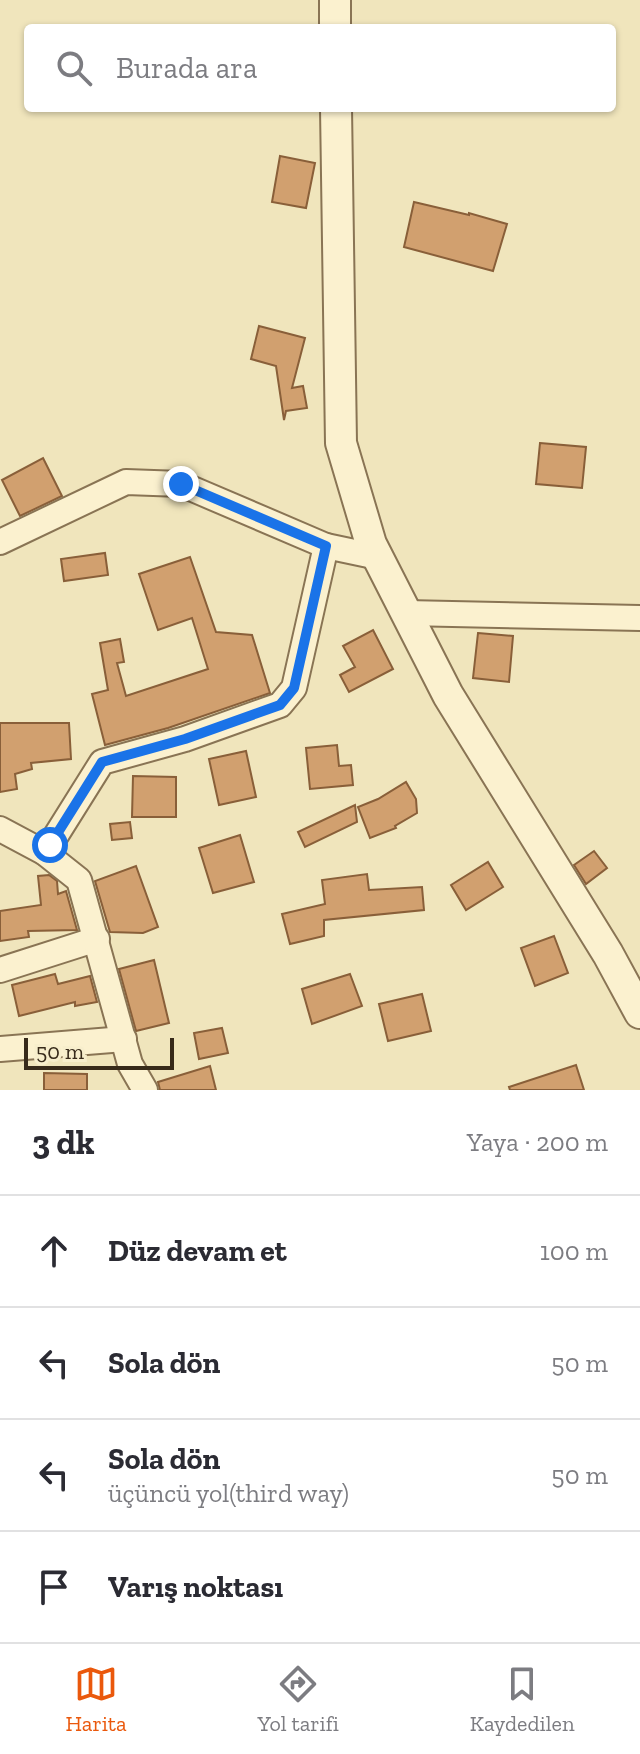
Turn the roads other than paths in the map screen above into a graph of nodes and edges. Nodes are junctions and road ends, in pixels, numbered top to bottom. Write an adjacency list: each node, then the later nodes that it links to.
1 (335, 0): 2 (street)
2 (335, 24)
3 (336, 112): 6 (street)
4 (0, 542): 5 (street)
5 (326, 546): 6 (street); 10 (street)
6 (378, 557): 7 (street)
7 (406, 613): 8 (street); 13 (street)
8 (640, 618)
9 (0, 829): 10 (street)
10 (45, 853): 11 (street)
11 (97, 939): 12 (street); 14 (street)
12 (0, 970)
13 (640, 1013)
14 (124, 1039): 15 (street); 16 (street)
15 (0, 1049)
16 (145, 1090)

